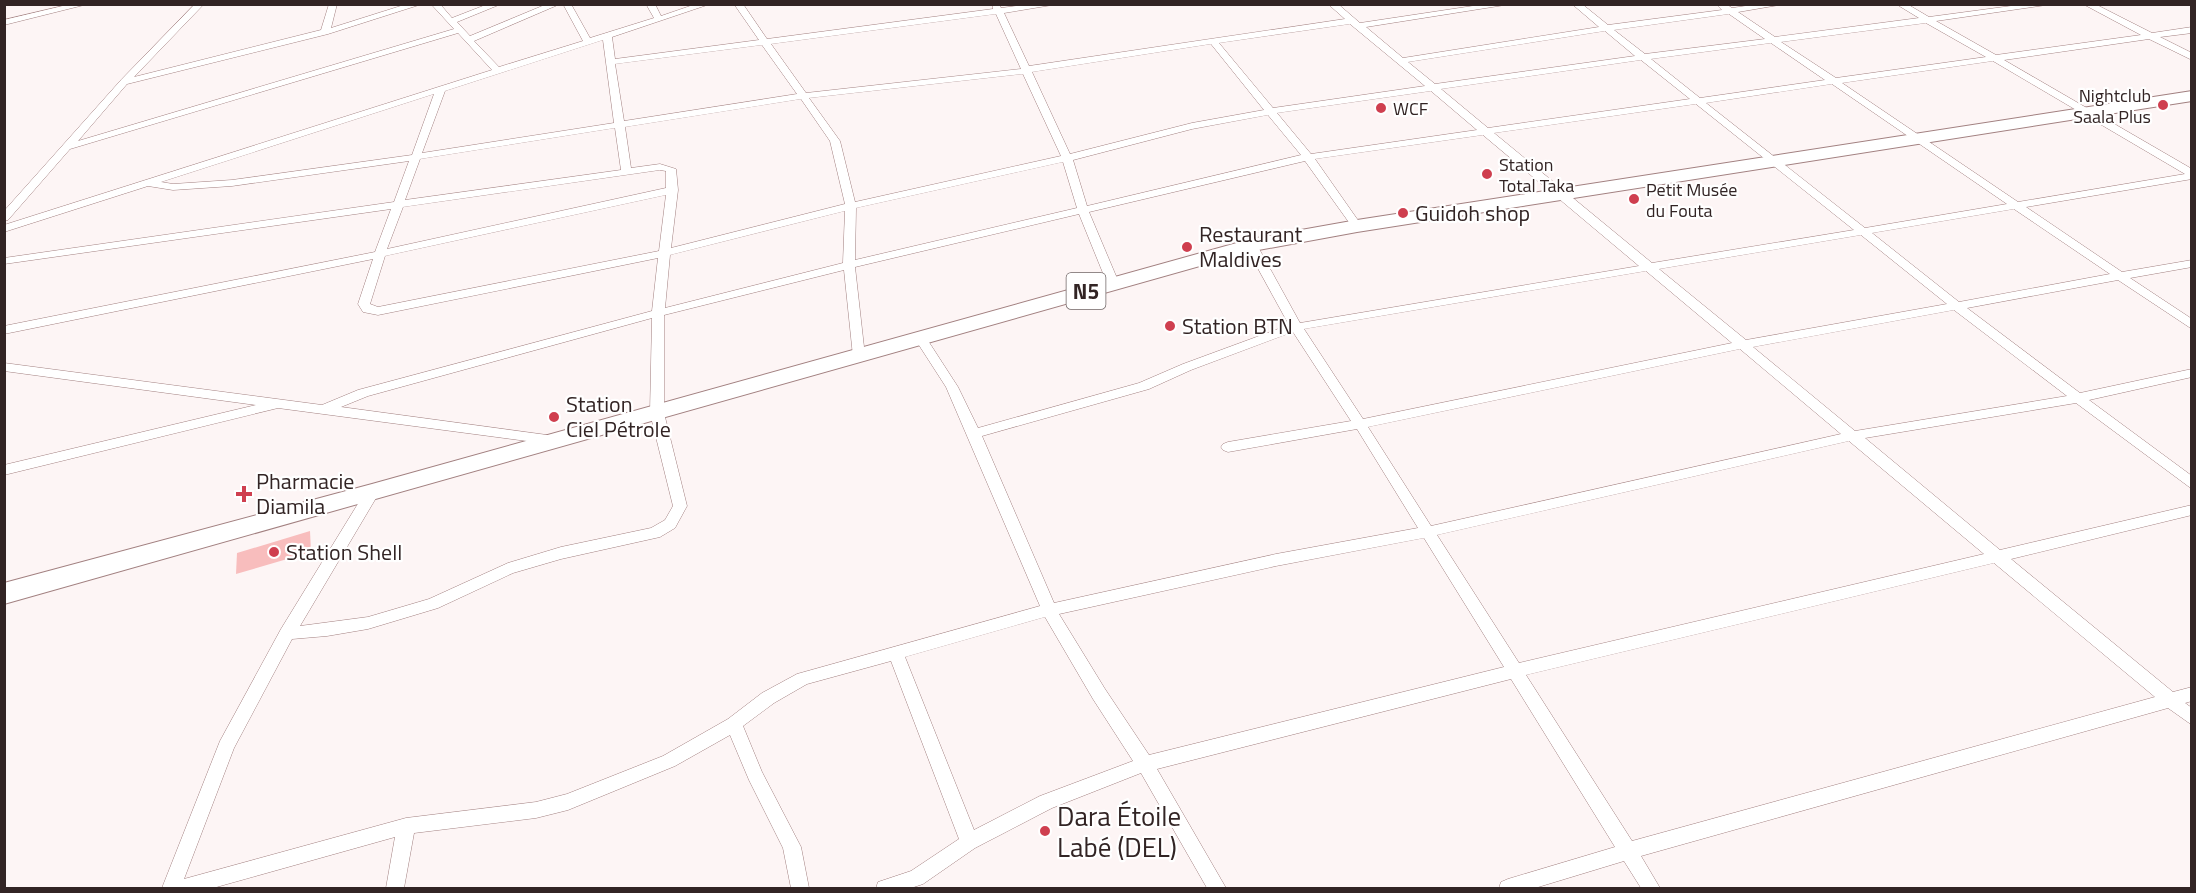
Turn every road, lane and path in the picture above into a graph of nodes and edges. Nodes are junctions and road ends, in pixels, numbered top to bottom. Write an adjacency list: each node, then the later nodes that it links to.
1 (84, 4): 26 (street)
2 (200, 4): 47 (street)
3 (333, 4): 31 (street)
4 (418, 4): 31 (street)
5 (435, 4): 24 (street)
6 (497, 4): 24 (street)
7 (556, 4): 34 (street)
8 (567, 4): 37 (street)
9 (650, 4): 23 (street)
10 (706, 4): 23 (street)
11 (738, 4): 38 (street)
12 (1054, 4): 21 (street)
13 (1332, 4): 27 (street)
14 (1507, 4): 27 (street)
15 (1576, 4): 28 (street)
16 (1720, 4): 22 (street)
17 (1781, 4): 22 (street)
18 (1900, 4): 25 (street)
19 (2049, 4): 25 (street)
20 (2087, 4): 33 (street)
21 (997, 9): 38 (street); 44 (street)
22 (1730, 11): 28 (street); 36 (street)
23 (659, 20): 32 (street)
24 (451, 21): 29 (street)
25 (1928, 21): 36 (street); 41 (street)
26 (4, 23)
27 (1355, 23): 35 (street); 42 (street)
28 (1607, 28): 39 (street); 42 (street)
29 (459, 30): 34 (street); 58 (street)
30 (2192, 30): 33 (street)
31 (325, 32): 47 (street)
32 (607, 36): 37 (street); 43 (street)
33 (2150, 36): 40 (street); 41 (street)
34 (468, 40): 45 (street)
35 (1212, 40): 44 (street); 53 (street)
36 (1772, 40): 39 (street); 46 (street)
37 (588, 42): 45 (street)
38 (765, 43): 43 (street); 50 (street)
39 (1644, 57): 48 (street); 52 (street)
40 (2192, 57)
41 (1994, 59): 46 (street); 54 (street)
42 (1400, 61): 48 (street)
43 (611, 62): 55 (street)
44 (1027, 70): 50 (street); 61 (street)
45 (498, 71): 49 (street)
46 (1833, 81): 52 (street); 57 (street)
47 (124, 82): 58 (street)
48 (1432, 86): 53 (street); 56 (street)
49 (441, 89): 60 (street); 65 (street)
50 (802, 96): 55 (street); 69 (street)
51 (2192, 96): 54 (highway, N5)
52 (1698, 99): 56 (street); 62 (street)
53 (1271, 111): 59 (street); 61 (street)
54 (2088, 112): 57 (highway, N5); 64 (street)
55 (620, 126): 60 (street); 63 (street)
56 (1485, 130): 59 (street); 67 (street)
57 (1916, 138): 62 (highway, N5); 70 (street)
58 (67, 147): 72 (street)
59 (1308, 157): 71 (street); 73 (street)
60 (416, 158): 65 (street); 68 (street)
61 (1067, 158): 69 (street); 71 (street)
62 (1776, 161): 67 (highway, N5); 75 (street)
63 (626, 172): 66 (street); 68 (street)
64 (2192, 175): 70 (street)
65 (147, 183): 74 (street)
66 (673, 190): 77 (street); 78 (street)
67 (1560, 194): 73 (highway, N5); 82 (street)
68 (399, 203): 78 (street); 79 (street)
69 (851, 206): 77 (street); 81 (street)
70 (2017, 206): 75 (street); 83 (street)
71 (1083, 210): 81 (street); 84 (street)
72 (4, 218)
73 (1357, 226): 76 (highway, N5)
74 (4, 228)
75 (1864, 232): 82 (street); 85 (street)
76 (1251, 244): 84 (highway, N5); 88 (street)
77 (666, 253): 78 (street); 86 (street)
78 (380, 255): 89 (street)
79 (4, 261)
80 (2192, 263): 83 (street)
81 (849, 265): 86 (street); 92 (street)
82 (1650, 268): 88 (street); 91 (street)
83 (2120, 277): 85 (street); 87 (street)
84 (1113, 283): 90 (highway, N5)
85 (1958, 307): 91 (street); 95 (street)
86 (658, 313): 97 (street); 98 (street)
87 (2192, 326)
88 (1296, 327): 99 (street); 100 (street)
89 (4, 330)
90 (921, 339): 92 (highway, N5); 100 (street)
91 (1742, 345): 99 (street); 101 (street)
92 (859, 356): 98 (highway, N5)
93 (4, 367): 96 (street)
94 (2192, 373): 95 (street)
95 (2078, 398): 101 (street); 105 (street)
96 (281, 403): 97 (street); 104 (street)
97 (324, 409): 102 (street)
98 (657, 413): 102 (highway, N5); 112 (street)
99 (1360, 424): 103 (street); 108 (street)
100 (974, 434): 111 (street)
101 (1852, 436): 108 (street); 109 (street)
102 (559, 440): 106 (highway, N5)
103 (1228, 447)
104 (4, 470)
105 (2192, 484)
106 (372, 493): 110 (highway, N5); 112 (street)
107 (2192, 510): 109 (street)
108 (1427, 532): 111 (street); 114 (street)
109 (1997, 557): 114 (street); 116 (street)
110 (4, 594)
111 (1049, 610): 113 (street); 119 (street)
112 (287, 633): 124 (street)
113 (896, 653): 118 (street); 121 (street)
114 (1515, 670): 119 (street); 122 (street)
115 (2192, 694): 116 (street)
116 (2170, 701): 117 (street); 122 (street)
117 (2192, 718)
118 (734, 724): 120 (street); 126 (street)
119 (1145, 764): 121 (street); 128 (street)
120 (406, 826): 123 (street); 125 (street)
121 (969, 842): 127 (street)
122 (1628, 851): 129 (street); 130 (street)
123 (194, 887)
124 (171, 888)
125 (395, 888)
126 (800, 888)
127 (885, 888)
128 (1217, 888)
129 (1508, 888)
130 (1651, 888)

